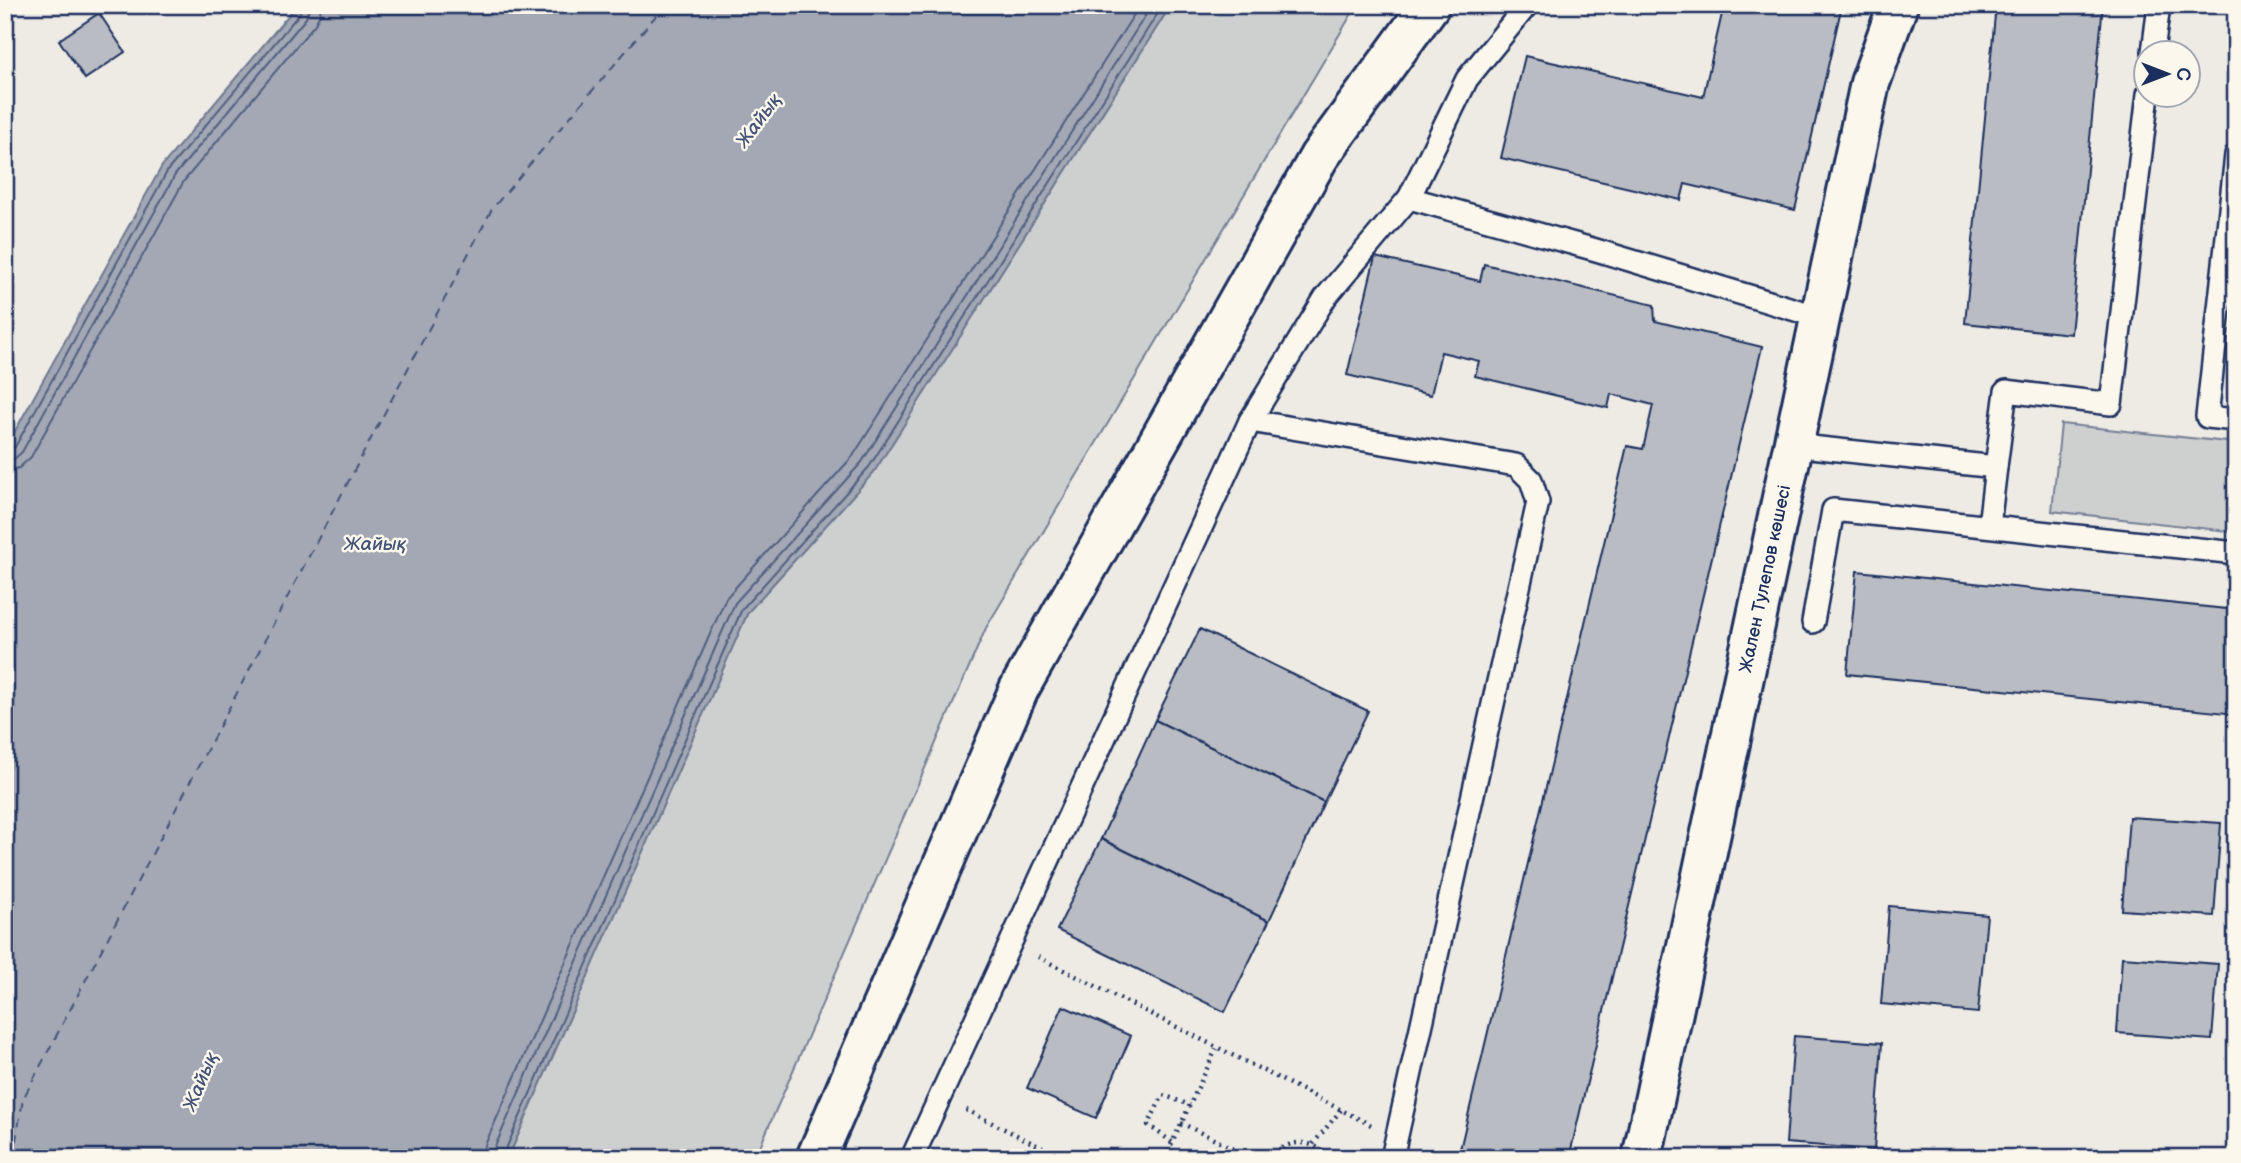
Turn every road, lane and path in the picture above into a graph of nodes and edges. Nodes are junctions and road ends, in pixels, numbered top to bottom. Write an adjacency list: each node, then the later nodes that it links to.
1 (1430, 5): 26 (street)
2 (1527, 5): 8 (lane)
3 (1898, 5): 9 (street, Жален Тулепов көшесі)
4 (2159, 5): 5 (lane)
5 (2155, 38)
6 (2146, 108): 13 (lane)
7 (2236, 155): 10 (lane)
8 (1409, 198): 9 (lane); 11 (lane)
9 (1819, 317): 12 (street, Жален Тулепов көшесі)
10 (2236, 420)
11 (1250, 421): 25 (lane); 27 (lane)
12 (1792, 445): 13 (lane); 33 (street, Жален Тулепов көшесі)
13 (1996, 467): 14 (lane)
14 (1989, 526): 15 (lane); 16 (lane)
15 (2236, 554)
16 (1813, 622)
17 (1033, 955): 18 (path)
18 (1217, 1047): 19 (path); 21 (path)
19 (1190, 1105): 22 (path); 23 (path)
20 (960, 1108): 28 (path)
21 (1341, 1110): 24 (path); 25 (path)
22 (1181, 1123): 23 (path); 30 (path)
23 (1172, 1142): 29 (path)
24 (1312, 1144): 31 (path); 32 (path)
25 (1394, 1148)
26 (816, 1158)
27 (912, 1158)
28 (1063, 1158)
29 (1165, 1158)
30 (1252, 1158)
31 (1272, 1158)
32 (1331, 1158)
33 (1642, 1158)

